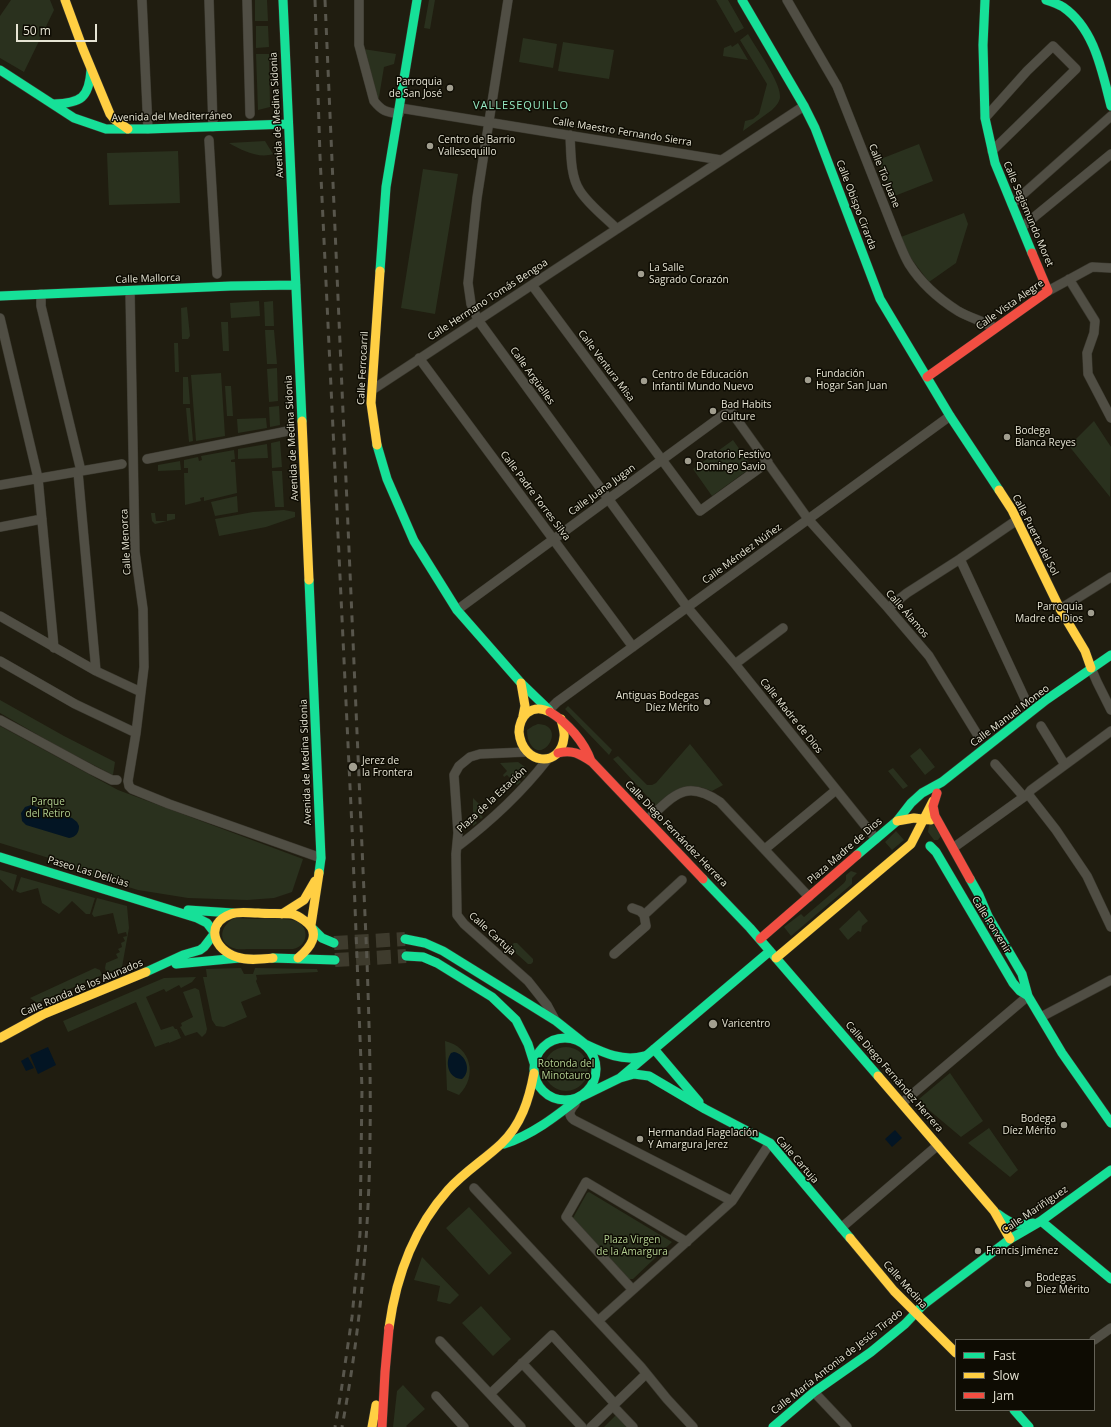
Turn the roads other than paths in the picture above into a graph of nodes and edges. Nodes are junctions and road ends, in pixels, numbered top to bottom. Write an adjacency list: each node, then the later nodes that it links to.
1 (65, 0): 13 (street)
2 (142, 0): 26 (street)
3 (209, 0): 24 (street)
4 (247, 0): 19 (street)
5 (283, 0): 23 (street, Avenida de Medina Sidonia)
6 (359, 0): 18 (street, Calle Maestro Fernando Sierra)
7 (417, 0): 18 (street, Calle Ferrocarril)
8 (508, 0): 22 (street, Calle Argüelles)
9 (742, 0): 16 (street, Calle Obispo Cirarda)
10 (787, 0): 46 (street, Calle Tío Juane)
11 (984, 0): 21 (street, Calle Segismundo Moret)
12 (1046, 0): 17 (street)
13 (91, 69): 15 (street); 25 (street)
14 (0, 70): 15 (street, Avenida del Mediterráneo)
15 (54, 104): 25 (street, Avenida del Mediterráneo)
16 (804, 106): 31 (street, Calle Hermano Tomás Bengoa); 48 (street, Calle Obispo Cirarda)
17 (1111, 106)
18 (399, 111): 22 (street, Calle Maestro Fernando Sierra); 49 (street, Calle Ferrocarril)
19 (250, 114)
20 (1111, 116): 32 (street)
21 (985, 118): 29 (street, Calle Segismundo Moret); 29 (street)
22 (488, 122): 27 (street, Calle Maestro Fernando Sierra); 45 (street, Calle Argüelles)
23 (288, 124): 24 (street, Avenida del Mediterráneo); 38 (street, Avenida de Medina Sidonia)
24 (213, 127): 26 (street, Avenida del Mediterráneo)
25 (128, 129): 26 (street, Avenida del Mediterráneo)
26 (148, 129)
27 (570, 135): 31 (street, Calle Maestro Fernando Sierra); 34 (street)
28 (209, 140): 36 (street)
29 (992, 151): 32 (street, Calle Segismundo Moret)
30 (1111, 154): 33 (street)
31 (721, 160): 34 (street, Calle Hermano Tomás Bengoa)
32 (1012, 204): 33 (street, Calle Segismundo Moret)
33 (1022, 226): 41 (street, Calle Segismundo Moret)
34 (617, 229): 39 (street, Calle Hermano Tomás Bengoa)
35 (1111, 268): 37 (street, Calle Vista Alegre)
36 (217, 274)
37 (1069, 279): 41 (street, Calle Vista Alegre); 51 (street)
38 (296, 285): 40 (street, Calle Mallorca); 115 (street, Avenida de Medina Sidonia)
39 (532, 285): 45 (street, Calle Hermano Tomás Bengoa); 54 (street, Calle Ventura Misa)
40 (130, 291): 42 (street, Calle Mallorca); 82 (street, Calle Menorca)
41 (1048, 291): 46 (street, Calle Vista Alegre)
42 (41, 294): 43 (street, Calle Mallorca); 57 (street)
43 (0, 296)
44 (0, 318): 58 (street)
45 (478, 320): 47 (street, Calle Hermano Tomás Bengoa); 60 (street, Calle Argüelles)
46 (995, 328): 48 (street, Calle Vista Alegre)
47 (419, 358): 49 (street, Calle Hermano Tomás Bengoa); 65 (street, Calle Padre Torres Silva)
48 (927, 377): 50 (street, Calle Obispo Cirarda)
49 (372, 390): 71 (street, Calle Ferrocarril)
50 (950, 416): 62 (street, Calle Méndez Núñez); 63 (street, Calle Puerta del Sol)
51 (1111, 418)
52 (288, 431): 53 (street)
53 (147, 459)
54 (663, 460): 55 (street, Calle Ventura Misa); 55 (street, Calle Juana Jugan); 60 (street, Calle Juana Jugan)
55 (768, 462): 62 (street, Calle Álamos)
56 (122, 464): 57 (street)
57 (79, 471): 58 (street); 80 (street)
58 (38, 478): 59 (street); 61 (street)
59 (0, 486)
60 (608, 499): 65 (street, Calle Juana Jugan); 68 (street, Calle Argüelles)
61 (42, 519): 64 (street); 75 (street)
62 (808, 519): 68 (street, Calle Méndez Núñez); 69 (street, Calle Álamos)
63 (1017, 520): 66 (street); 70 (street, Calle Puerta del Sol)
64 (0, 526)
65 (554, 540): 71 (street, Calle Juana Jugan); 74 (street, Calle Padre Torres Silva)
66 (960, 560): 69 (street); 83 (street)
67 (1111, 577): 70 (street)
68 (688, 607): 74 (street, Calle Méndez Núñez); 78 (street, Calle Madre de Dios)
69 (888, 608): 92 (street, Calle Álamos)
70 (1060, 608): 79 (street, Calle Puerta del Sol)
71 (457, 610): 81 (street, Calle Ferrocarril)
72 (0, 616): 75 (street)
73 (783, 628): 78 (street)
74 (633, 647): 84 (street, Calle Méndez Núñez)
75 (54, 648): 80 (street)
76 (1111, 655): 79 (street, Calle Manuel Moneo)
77 (0, 661): 91 (street)
78 (735, 664): 101 (street, Calle Madre de Dios)
79 (1091, 668): 85 (street); 100 (street, Calle Manuel Moneo)
80 (96, 671): 82 (street)
81 (521, 683): 84 (street, Calle Ferrocarril); 86 (street)
82 (141, 692): 91 (street, Calle Menorca)
83 (1026, 701)
84 (548, 710): 86 (street); 87 (street)
85 (1111, 710)
86 (523, 716): 93 (street)
87 (561, 719): 94 (street); 96 (street, Calle Diego Fernández Herrera)
88 (0, 720): 99 (street)
89 (1041, 726): 98 (street)
90 (1111, 731): 98 (street)
91 (136, 733): 115 (street, Calle Menorca)
92 (976, 734)
93 (526, 752): 95 (street); 111 (street, Plaza de la Estación)
94 (558, 753): 95 (street); 96 (street, Calle Diego Fernández Herrera)
95 (547, 760): 111 (street, Plaza de la Estación)
96 (592, 762): 105 (street, Calle Diego Fernández Herrera)
97 (995, 764): 103 (street)
98 (1065, 765): 103 (street)
99 (117, 780)
100 (942, 782): 102 (street); 106 (street)
101 (836, 790): 108 (street, Calle Madre de Dios); 112 (street)
102 (937, 792): 104 (street); 107 (street, Calle Porvenir)
103 (1026, 795): 113 (street); 125 (street)
104 (925, 818): 106 (street); 107 (street); 109 (street)
105 (648, 820): 112 (street); 129 (street, Calle Diego Fernández Herrera)
106 (897, 821): 108 (street, Plaza Madre de Dios); 109 (street, Plaza Madre de Dios)
107 (939, 824): 113 (street, Calle Porvenir)
108 (876, 839): 119 (street, Plaza Madre de Dios)
109 (913, 841): 110 (street); 132 (street)
110 (930, 846): 113 (street); 116 (street, Calle Porvenir)
111 (458, 847): 141 (street, Calle Cartuja)
112 (765, 849): 119 (street)
113 (954, 851): 116 (street); 139 (street, Calle Porvenir)
114 (0, 857): 120 (street, Paseo Las Delicias)
115 (321, 858): 117 (street, Avenida de Medina Sidonia)
116 (941, 861): 139 (street, Calle Porvenir)
117 (318, 875): 123 (street, Avenida de Medina Sidonia); 126 (street, Avenida de Medina Sidonia)
118 (682, 880): 124 (street)
119 (809, 896): 129 (street, Plaza Madre de Dios)
120 (169, 908): 122 (street, Paseo Las Delicias); 127 (street, Paseo Las Delicias)
121 (632, 908): 124 (street)
122 (233, 913): 123 (street, Paseo Las Delicias); 127 (street, Calle Ronda de los Alunados)
123 (282, 914): 126 (street, Paseo Las Delicias)
124 (644, 915): 131 (street)
125 (1111, 926)
126 (312, 927): 130 (street); 135 (street, Avenida de Medina Sidonia)
127 (214, 933): 134 (street, Paseo Las Delicias); 137 (street, Calle Ronda de los Alunados)
128 (405, 939): 141 (street, Calle Cartuja)
129 (760, 939): 132 (street)
130 (334, 943)
131 (614, 954)
132 (773, 955): 144 (street); 149 (street, Calle Diego Fernández Herrera)
133 (406, 956): 145 (street)
134 (240, 958): 135 (street, Calle Ronda de los Alunados); 137 (street, Calle Ronda de los Alunados)
135 (298, 958): 136 (street)
136 (335, 960)
137 (152, 969): 142 (street, Calle Ronda de los Alunados)
138 (1111, 980): 140 (street)
139 (1028, 996): 140 (street, Calle Porvenir); 149 (street)
140 (1041, 1017): 151 (street, Calle Porvenir)
141 (556, 1021): 143 (street, Calle Cartuja)
142 (0, 1038)
143 (584, 1044): 144 (street, Calle Cartuja); 145 (street); 148 (street)
144 (651, 1052): 147 (street); 150 (street, Calle Cartuja)
145 (534, 1063): 146 (street)
146 (534, 1073): 148 (street); 153 (street)
147 (620, 1078): 148 (street); 150 (street, Calle Cartuja)
148 (581, 1097): 153 (street); 157 (street)
149 (902, 1103): 154 (street, Calle Diego Fernández Herrera)
150 (705, 1109): 152 (street, Calle Cartuja)
151 (1111, 1123)
152 (770, 1143): 157 (street); 160 (street, Calle Cartuja)
153 (502, 1144): 170 (street)
154 (938, 1145): 158 (street, Calle Diego Fernández Herrera); 160 (street)
155 (1111, 1170): 159 (street, Calle Mariñiguez)
156 (474, 1188): 166 (street)
157 (732, 1201): 162 (street)
158 (994, 1211): 159 (street, Calle Diego Fernández Herrera); 161 (street, Calle Diego Fernández Herrera)
159 (1041, 1221): 161 (street, Calle Mariñiguez); 163 (street)
160 (841, 1228): 165 (street, Calle Medina)
161 (1010, 1240): 165 (street, Calle Mariñiguez)
162 (687, 1242): 164 (street); 164 (street)
163 (1111, 1279)
164 (632, 1289): 166 (street)
165 (915, 1313): 171 (street, Calle Medina); 174 (street, Calle María Antonia de Jesús Tirado)
166 (598, 1321): 173 (street)
167 (1111, 1328): 168 (street)
168 (1095, 1339)
169 (440, 1341): 175 (street)
170 (386, 1352): 179 (street); 180 (street)
171 (955, 1352)
172 (522, 1363): 175 (street); 177 (street); 183 (street)
173 (646, 1374): 177 (street); 186 (street)
174 (814, 1392): 187 (street, Calle María Antonia de Jesús Tirado); 188 (street)
175 (490, 1394): 182 (street)
176 (436, 1396): 181 (street)
177 (614, 1405): 184 (street); 185 (street)
178 (1015, 1411): 189 (street)
179 (372, 1427)
180 (382, 1427)
181 (464, 1427)
182 (521, 1427)
183 (582, 1427)
184 (590, 1427)
185 (633, 1427)
186 (693, 1427)
187 (773, 1427)
188 (847, 1427)
189 (1029, 1427)

